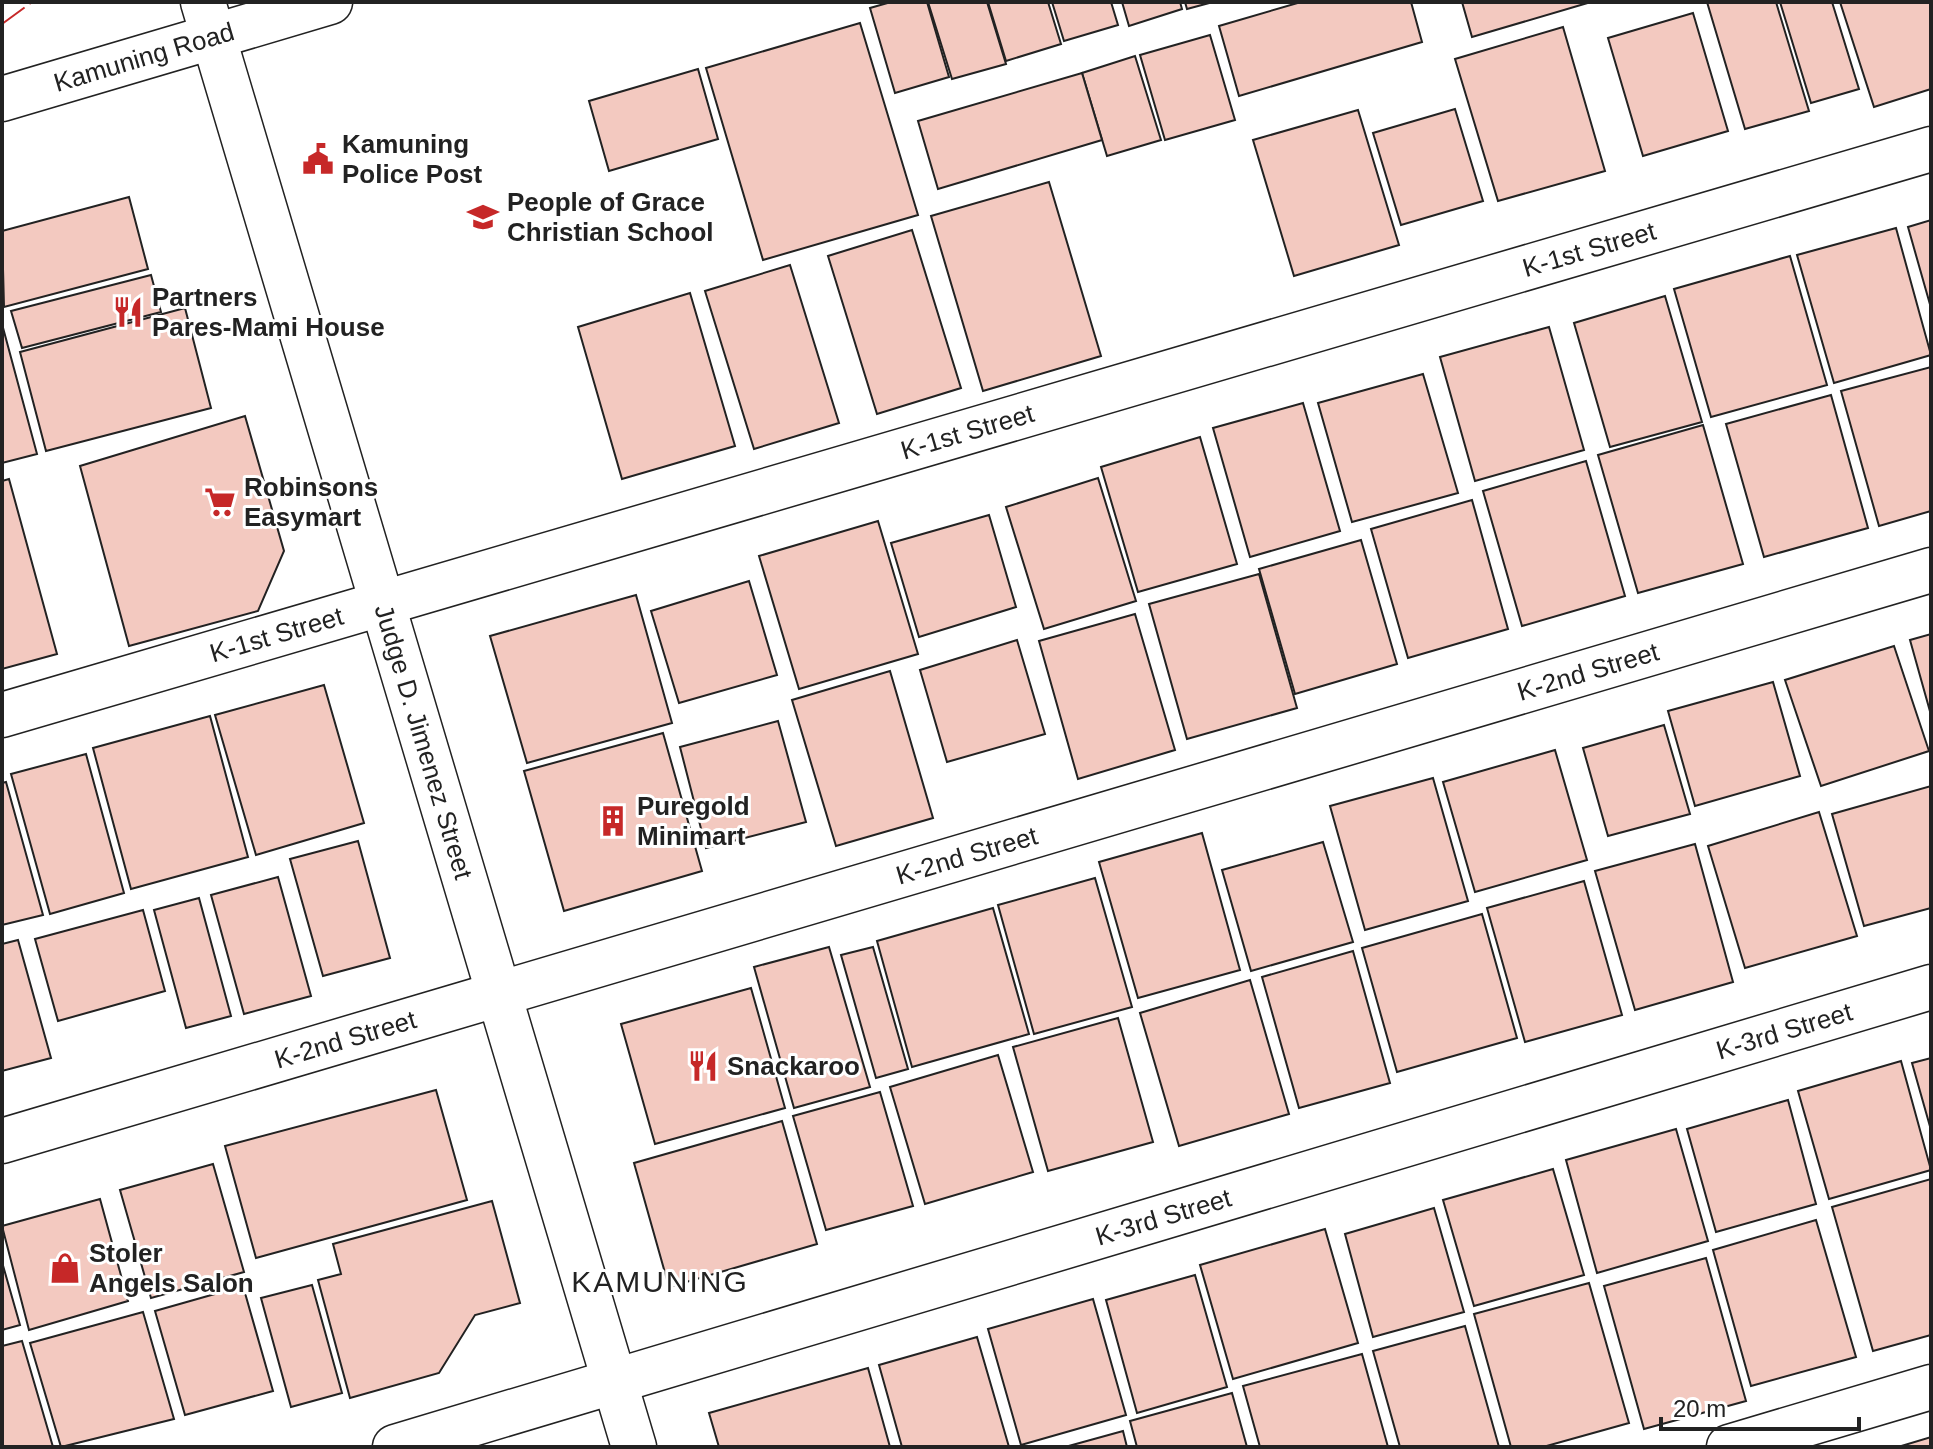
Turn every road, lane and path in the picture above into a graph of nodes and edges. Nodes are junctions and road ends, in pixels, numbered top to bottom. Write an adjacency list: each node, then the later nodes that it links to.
1 (330, 2): 2 (street, Kamuning Road)
2 (207, 19): 3 (street, Kamuning Road); 6 (street, Judge D. Jimenez Street)
3 (2, 99)
4 (1931, 149): 6 (street, K-1st Street)
5 (1931, 570): 9 (street, K-2nd Street)
6 (381, 604): 7 (street, K-1st Street); 9 (street, Judge D. Jimenez Street)
7 (2, 715)
8 (1931, 987): 11 (street, K-3rd Street)
9 (500, 992): 10 (street, K-2nd Street); 11 (street, Judge D. Jimenez Street)
10 (2, 1141)
11 (616, 1382): 13 (street, K-3rd Street); 14 (street, Judge D. Jimenez Street)
12 (1931, 1387): 15 (street)
13 (395, 1447)
14 (634, 1447)
15 (1729, 1447)

